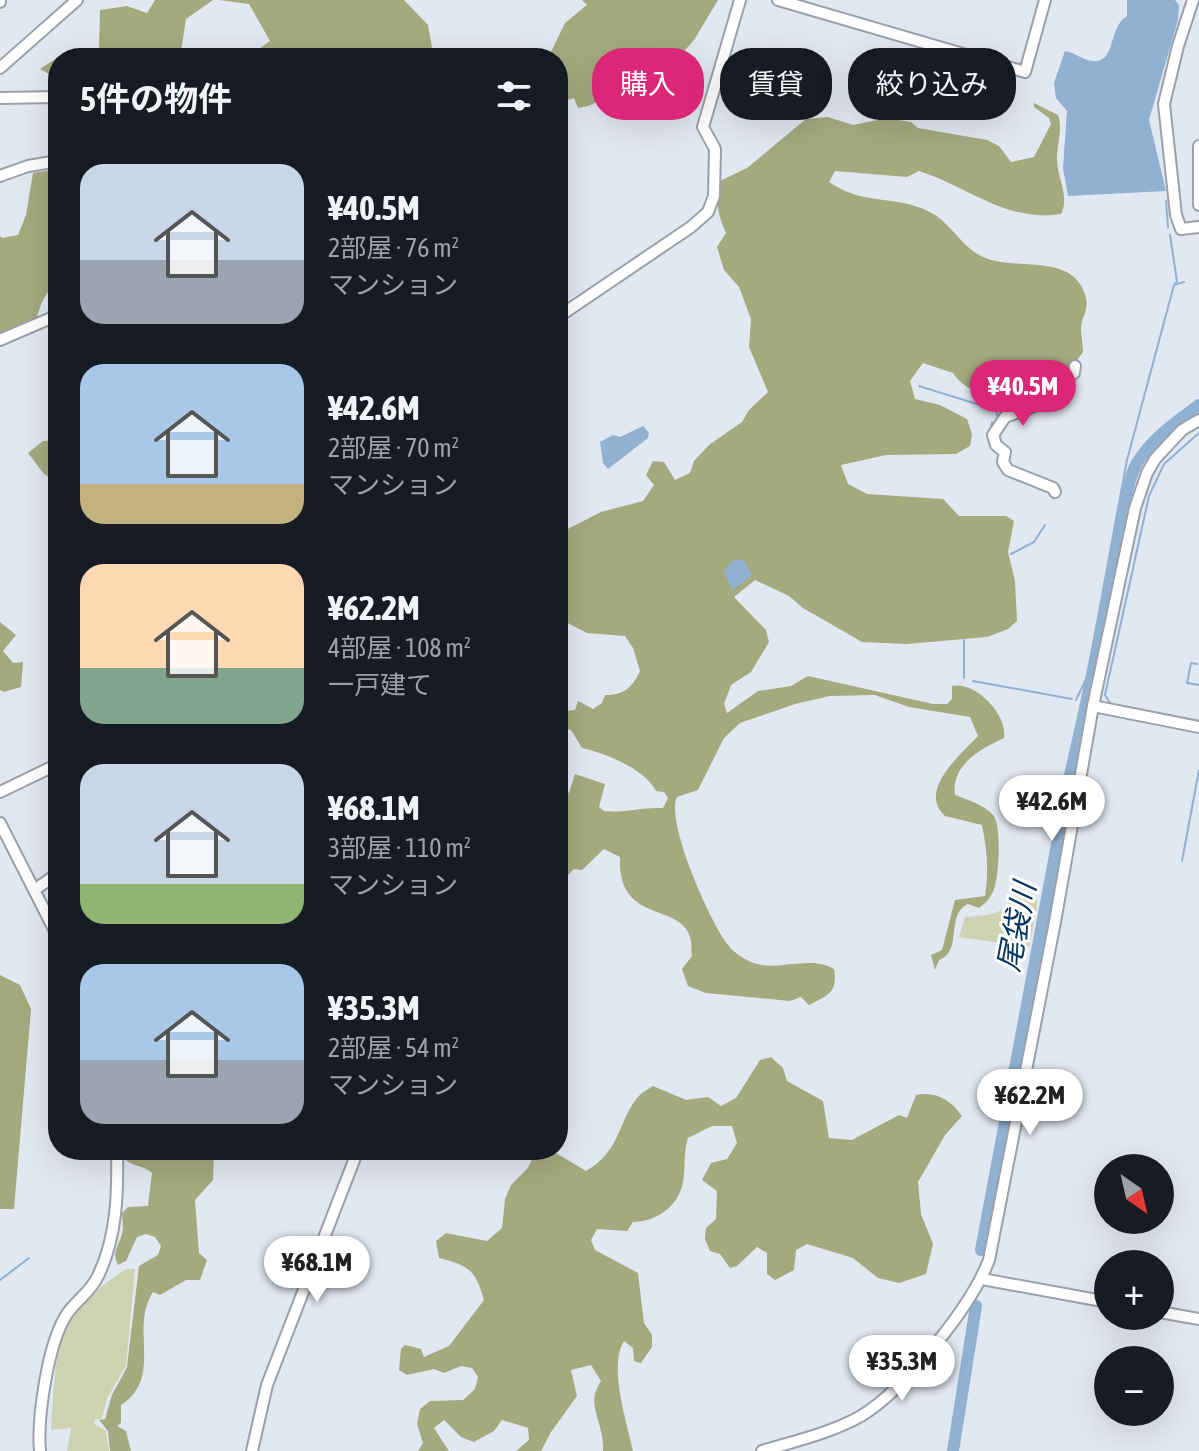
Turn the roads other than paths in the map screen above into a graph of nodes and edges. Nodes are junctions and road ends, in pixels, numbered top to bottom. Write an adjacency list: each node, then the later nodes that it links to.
1 (77, 0): 6 (street)
2 (740, 0): 14 (street)
3 (778, 0): 4 (street)
4 (1045, 0)
5 (1193, 0): 13 (street)
6 (0, 68)
7 (48, 97): 8 (street)
8 (0, 98)
9 (1199, 146): 12 (street)
10 (48, 163): 11 (street)
11 (0, 176)
12 (1199, 205)
13 (1199, 227)
14 (568, 310)
15 (48, 319): 16 (street)
16 (0, 340)
17 (1075, 366): 19 (street)
18 (1199, 420): 20 (street)
19 (1055, 492)
20 (1093, 706): 21 (street); 30 (street)
21 (1199, 727)
22 (48, 769): 23 (street)
23 (0, 792)
24 (0, 823): 26 (street)
25 (48, 880): 26 (street)
26 (36, 889): 27 (street)
27 (48, 915)
28 (117, 1160): 34 (street)
29 (354, 1160): 35 (street)
30 (982, 1279): 31 (street); 36 (street)
31 (1094, 1299)
32 (1174, 1315): 33 (street)
33 (1199, 1319)
34 (40, 1451)
35 (252, 1451)
36 (762, 1451)

